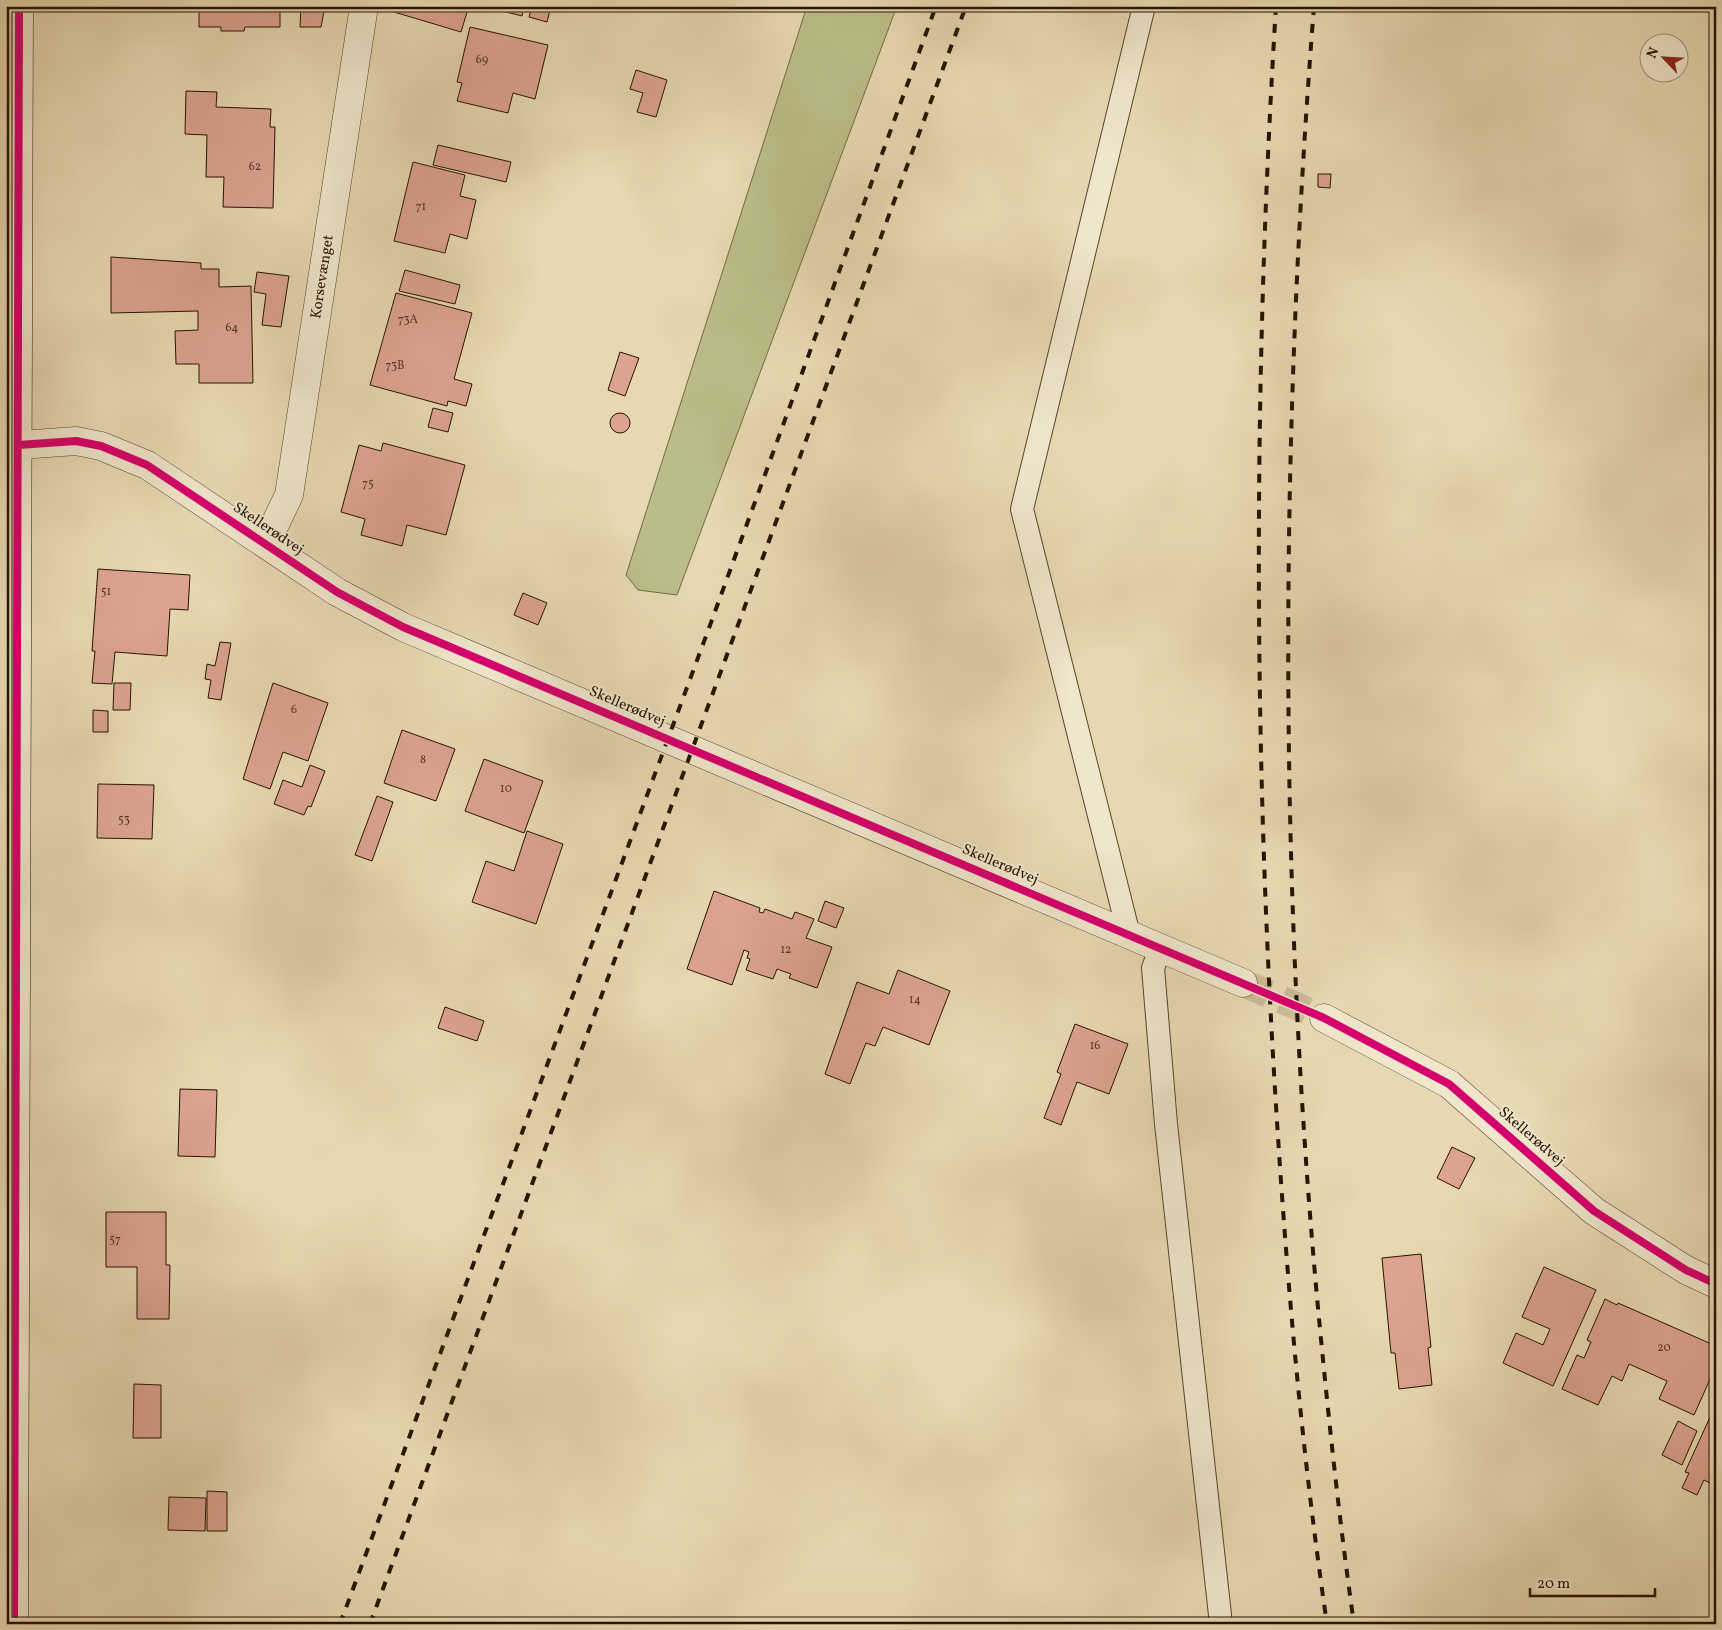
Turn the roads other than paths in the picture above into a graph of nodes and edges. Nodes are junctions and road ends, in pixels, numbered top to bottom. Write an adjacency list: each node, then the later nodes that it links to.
1 (19, 6): 4 (street)
2 (364, 6): 5 (street, Korsevænget)
3 (1144, 6): 6 (lane)
4 (12, 445): 5 (street, Skellerødvej); 11 (street)
5 (266, 543): 6 (street, Skellerødvej)
6 (1129, 935): 7 (street, Skellerødvej)
7 (1161, 947): 8 (street, Skellerødvej); 12 (lane)
8 (1243, 983)
9 (1324, 1018): 10 (street, Skellerødvej)
10 (1716, 1284)
11 (14, 1624)
12 (1221, 1624)

